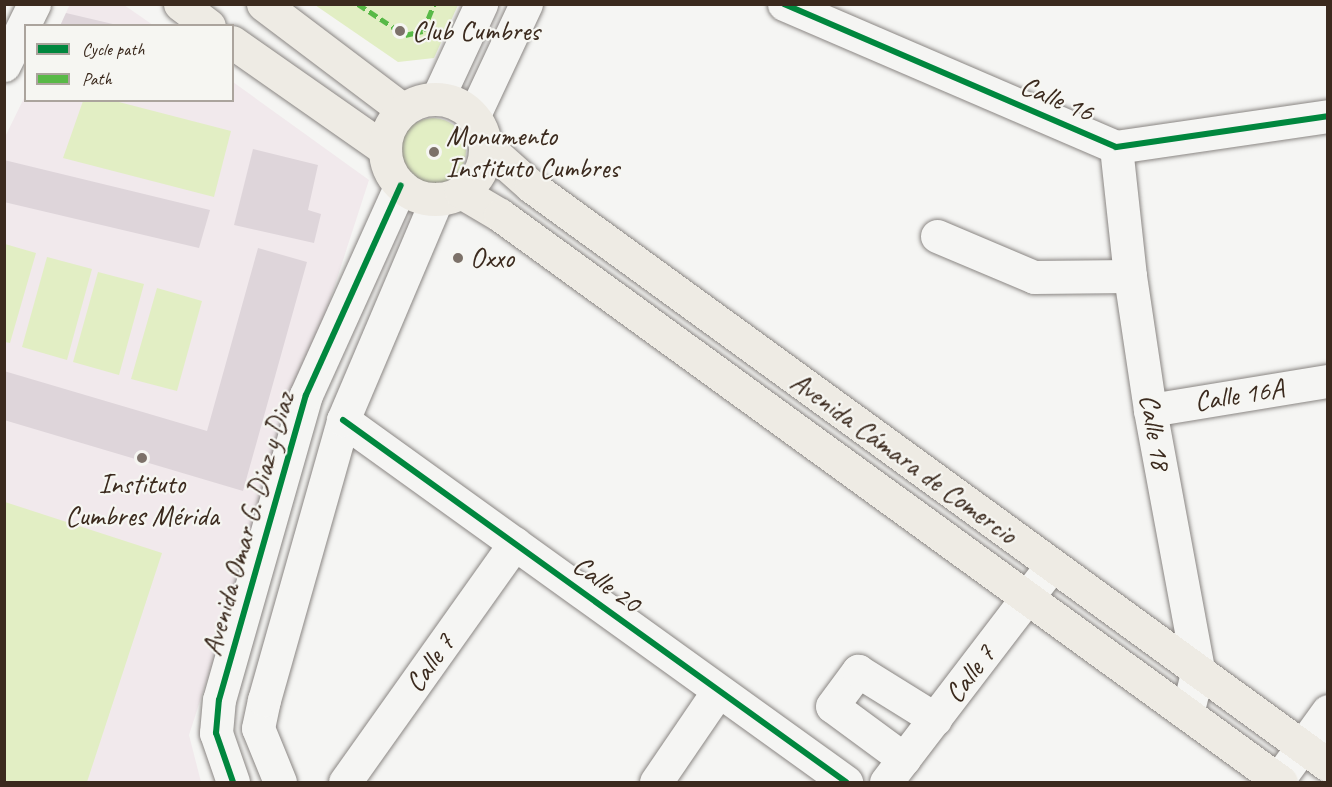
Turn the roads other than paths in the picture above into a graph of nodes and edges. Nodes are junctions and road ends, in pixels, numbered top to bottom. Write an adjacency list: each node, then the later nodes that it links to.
1 (34, 4): 7 (street)
2 (180, 4): 9 (main road)
3 (263, 4): 13 (main road)
4 (481, 4): 12 (street)
5 (526, 4): 15 (street)
6 (784, 4): 16 (street, Calle 16)
7 (24, 24)
8 (24, 24): 11 (street)
9 (206, 24)
10 (234, 43): 17 (main road)
11 (4, 65)
12 (437, 99): 13 (main road); 15 (main road)
13 (403, 110): 17 (main road)
14 (1328, 116): 16 (street, Calle 16)
15 (479, 131): 19 (main road); 28 (main road, Avenida Cámara de Comercio)
16 (1116, 147): 21 (street, Calle 18)
17 (385, 149): 18 (main road)
18 (400, 185): 19 (main road); 25 (street, Avenida Omar G. Diaz y Diaz)
19 (449, 195): 24 (street); 29 (main road, Avenida Cámara de Comercio)
20 (937, 236): 21 (street)
21 (1130, 276): 23 (street, Calle 18)
22 (1328, 381): 23 (street, Calle 16A)
23 (1150, 410): 30 (street, Calle 18)
24 (343, 420): 26 (street); 27 (street, Calle 20)
25 (277, 498): 26 (street); 35 (street, Avenida Omar G. Diaz y Diaz)
26 (318, 508): 41 (street)
27 (515, 543): 31 (street, Calle 20); 42 (street, Calle 7)
28 (1052, 564): 29 (street, Calle 7); 30 (main road, Avenida Cámara de Comercio)
29 (1027, 599): 33 (main road, Avenida Cámara de Comercio); 34 (street, Calle 7)
30 (1198, 669): 33 (street, Calle 18); 36 (main road, Avenida Cámara de Comercio)
31 (718, 691): 43 (street); 44 (street, Calle 20)
32 (1328, 711): 36 (street)
33 (1187, 714): 38 (main road, Avenida Cámara de Comercio)
34 (935, 719): 37 (street, Calle 7); 37 (street)
35 (216, 733): 39 (street); 40 (street, Avenida Omar G. Diaz y Diaz)
36 (1316, 756): 38 (street)
37 (895, 771)
38 (1279, 782)
39 (205, 783)
40 (233, 783)
41 (280, 783)
42 (345, 783)
43 (656, 783)
44 (846, 783)

